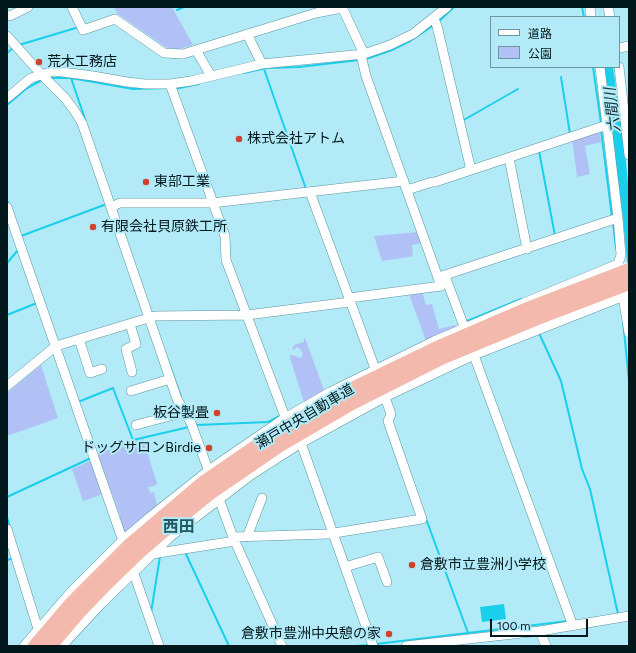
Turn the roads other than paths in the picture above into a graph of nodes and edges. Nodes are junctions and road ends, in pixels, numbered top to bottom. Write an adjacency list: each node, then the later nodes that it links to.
1 (28, 7): 5 (street)
2 (72, 7): 9 (street)
3 (342, 7): 7 (street); 10 (street)
4 (447, 7): 6 (street)
5 (7, 16)
6 (435, 22): 10 (street); 21 (street)
7 (247, 34): 9 (street); 11 (street)
8 (7, 36): 14 (street)
9 (196, 50): 15 (street)
10 (362, 57): 11 (street); 22 (street)
11 (262, 64): 15 (street)
12 (600, 68): 18 (street)
13 (619, 68): 19 (street)
14 (41, 74): 16 (street); 17 (street); 26 (street)
15 (211, 76): 16 (street)
16 (171, 87): 25 (street)
17 (7, 98)
18 (603, 126): 20 (street); 28 (street)
19 (629, 155)
20 (509, 158): 21 (street); 29 (street)
21 (470, 168): 23 (street)
22 (404, 181): 23 (street); 24 (street)
23 (410, 189): 31 (street)
24 (309, 192): 25 (street); 33 (street)
25 (211, 202): 26 (street); 34 (street)
26 (113, 206): 35 (street)
27 (7, 207): 40 (street)
28 (614, 219): 29 (street); 30 (street)
29 (526, 247): 31 (street)
30 (624, 267): 32 (street); 37 (street); 70 (highway, 瀬戸中央自動車道, bridge)
31 (442, 277): 33 (street); 37 (street)
32 (627, 292): 38 (street); 41 (street); 71 (highway, 瀬戸中央自動車道, bridge)
33 (349, 301): 34 (street); 43 (street)
34 (249, 314): 35 (street); 50 (street)
35 (152, 317): 36 (street); 45 (street)
36 (130, 324): 39 (street); 44 (street)
37 (464, 327): 41 (street); 43 (street)
38 (629, 333)
39 (80, 339): 40 (street); 42 (street)
40 (58, 347): 46 (street); 60 (street)
41 (474, 355): 48 (street); 66 (street)
42 (102, 369)
43 (375, 369): 48 (street); 50 (street)
44 (132, 372)
45 (170, 379): 47 (street); 49 (street)
46 (7, 386)
47 (131, 390)
48 (385, 397): 52 (street); 57 (street)
49 (185, 412): 51 (street); 53 (street)
50 (285, 418): 52 (street); 53 (street)
51 (136, 425)
52 (301, 443): 55 (street); 57 (street)
53 (209, 470): 55 (street); 60 (street)
54 (262, 498): 58 (street)
55 (220, 499): 59 (street); 61 (street)
56 (7, 529): 67 (street)
57 (331, 534): 58 (street); 62 (street)
58 (247, 537): 59 (street)
59 (234, 539): 61 (street); 74 (street)
60 (123, 540): 63 (street); 67 (street)
61 (152, 554): 63 (street)
62 (345, 567): 64 (street); 75 (street)
63 (133, 572): 72 (street); 73 (street)
64 (387, 582)
65 (629, 616): 66 (street)
66 (573, 626): 68 (street)
67 (40, 627): 69 (street)
68 (540, 631): 76 (street); 77 (street)
69 (24, 646)
70 (34, 646)
71 (50, 646)
72 (62, 646)
73 (159, 646)
74 (282, 646)
75 (373, 646)
76 (406, 646)
77 (546, 646)

